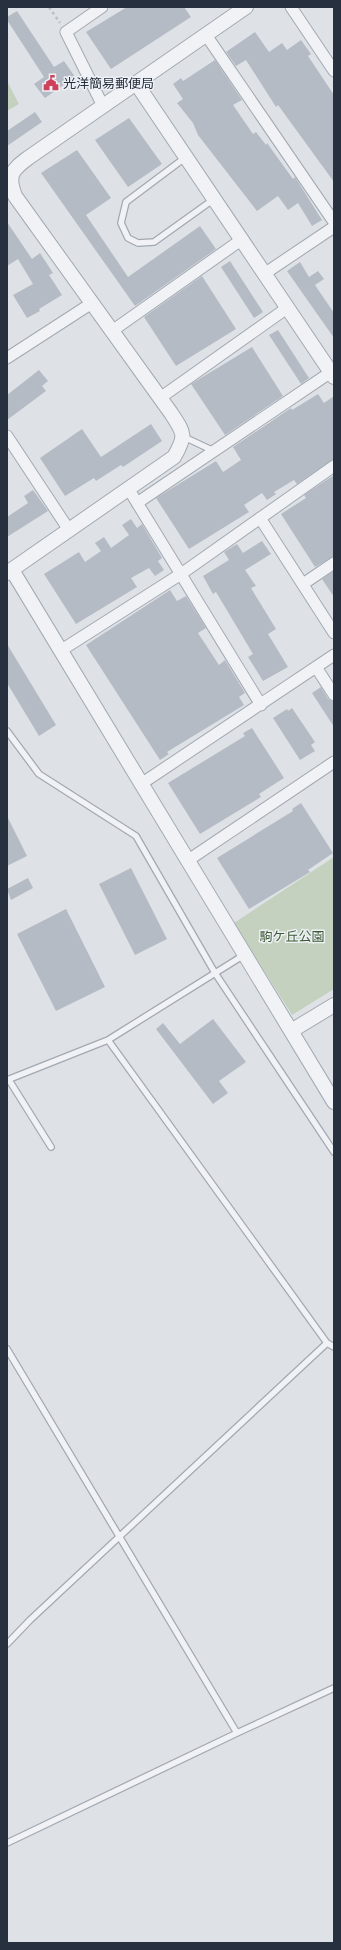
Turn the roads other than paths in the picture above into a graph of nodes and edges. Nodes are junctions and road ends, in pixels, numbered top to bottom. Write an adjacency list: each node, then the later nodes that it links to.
1 (102, 7): 7 (street)
2 (246, 7): 4 (street)
3 (291, 7): 5 (street)
4 (206, 34): 6 (street); 10 (street)
5 (334, 71)
6 (136, 83): 7 (street); 8 (street)
7 (103, 106): 14 (street)
8 (186, 157): 9 (street); 9 (lane)
9 (214, 199): 12 (street)
10 (334, 222)
11 (334, 227): 13 (street)
12 (241, 240): 13 (street); 16 (street)
13 (264, 274): 15 (street)
14 (92, 303): 16 (street); 17 (street)
15 (287, 308): 18 (street); 19 (street)
16 (112, 331): 19 (street)
17 (7, 358)
18 (333, 373): 22 (street)
19 (160, 398): 21 (street)
20 (7, 436): 27 (street)
21 (183, 436): 22 (lane); 24 (street)
22 (214, 451): 25 (street)
23 (334, 466): 26 (street)
24 (128, 488): 25 (street); 27 (street)
25 (137, 503): 30 (street)
26 (260, 518): 30 (street); 31 (street)
27 (69, 530): 29 (street)
28 (334, 563): 31 (street)
29 (9, 571): 33 (street)
30 (181, 574): 33 (street); 37 (street)
31 (303, 584): 32 (street)
32 (334, 633)
33 (60, 651): 40 (street)
34 (334, 655): 35 (street)
35 (316, 667): 36 (street); 37 (street)
36 (334, 695)
37 (261, 705): 40 (street)
38 (7, 732): 43 (lane)
39 (334, 762): 41 (street)
40 (141, 784): 41 (street)
41 (187, 861): 42 (street)
42 (244, 955): 43 (lane); 45 (street)
43 (215, 973): 46 (lane); 50 (lane)
44 (334, 1005): 45 (street)
45 (291, 1031): 48 (street)
46 (108, 1040): 47 (lane); 51 (lane)
47 (8, 1080): 49 (lane)
48 (334, 1102)
49 (51, 1147)
50 (334, 1152)
51 (327, 1343): 52 (lane); 54 (lane)
52 (334, 1347)
53 (7, 1349): 54 (lane)
54 (119, 1536): 55 (lane); 57 (lane)
55 (7, 1644)
56 (334, 1688): 57 (lane)
57 (237, 1732): 58 (lane)
58 (7, 1843)

